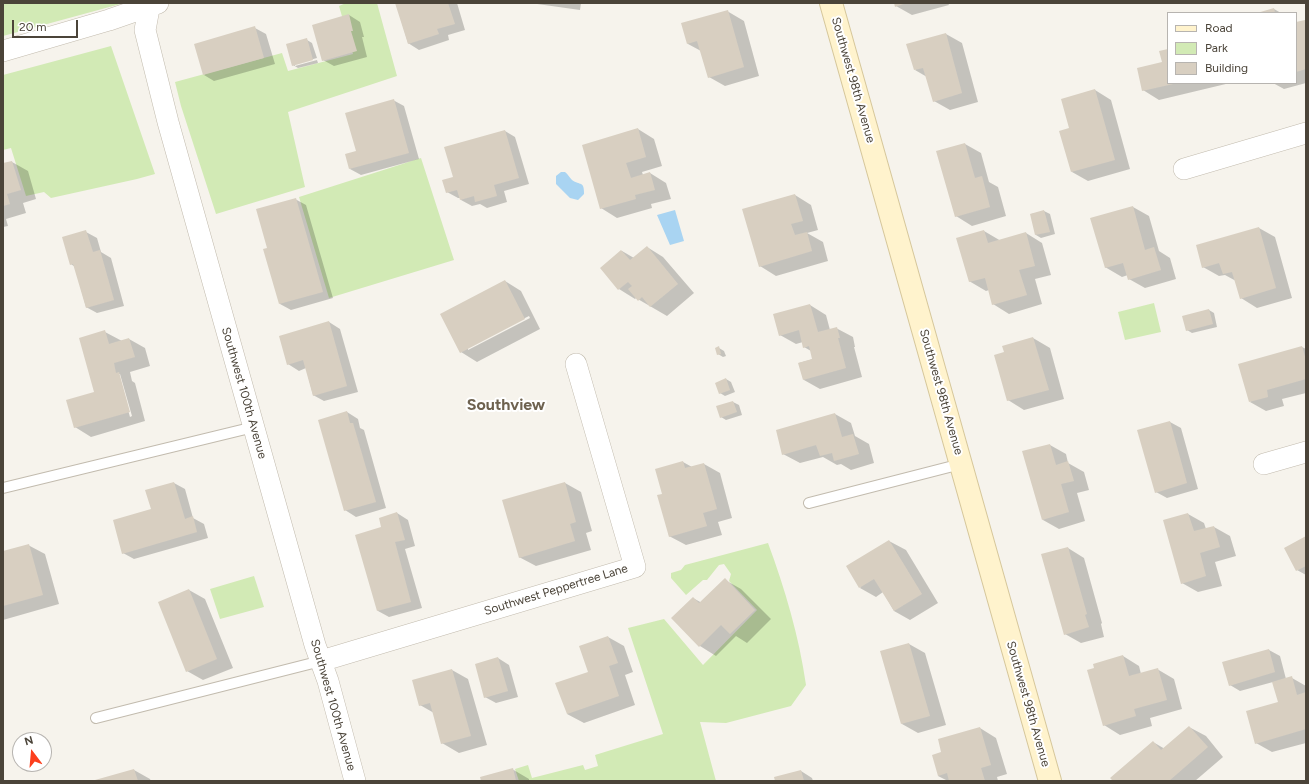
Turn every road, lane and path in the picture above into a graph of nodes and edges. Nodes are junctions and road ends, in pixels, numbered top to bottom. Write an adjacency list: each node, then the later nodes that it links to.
1 (831, 3): 9 (street, Southwest 98th Avenue)
2 (152, 4): 3 (street); 7 (street, Southwest 100th Avenue)
3 (3, 50)
4 (1306, 133): 5 (street)
5 (1184, 169)
6 (576, 364): 13 (street, Southwest Peppertree Lane)
7 (254, 427): 11 (lane); 13 (street, Southwest 100th Avenue)
8 (1306, 452): 10 (street)
9 (961, 464): 12 (lane); 16 (street, Southwest 98th Avenue)
10 (1264, 464)
11 (3, 488)
12 (809, 503)
13 (321, 661): 14 (lane); 15 (street, Southwest 100th Avenue)
14 (96, 718)
15 (355, 781)
16 (1050, 781)

